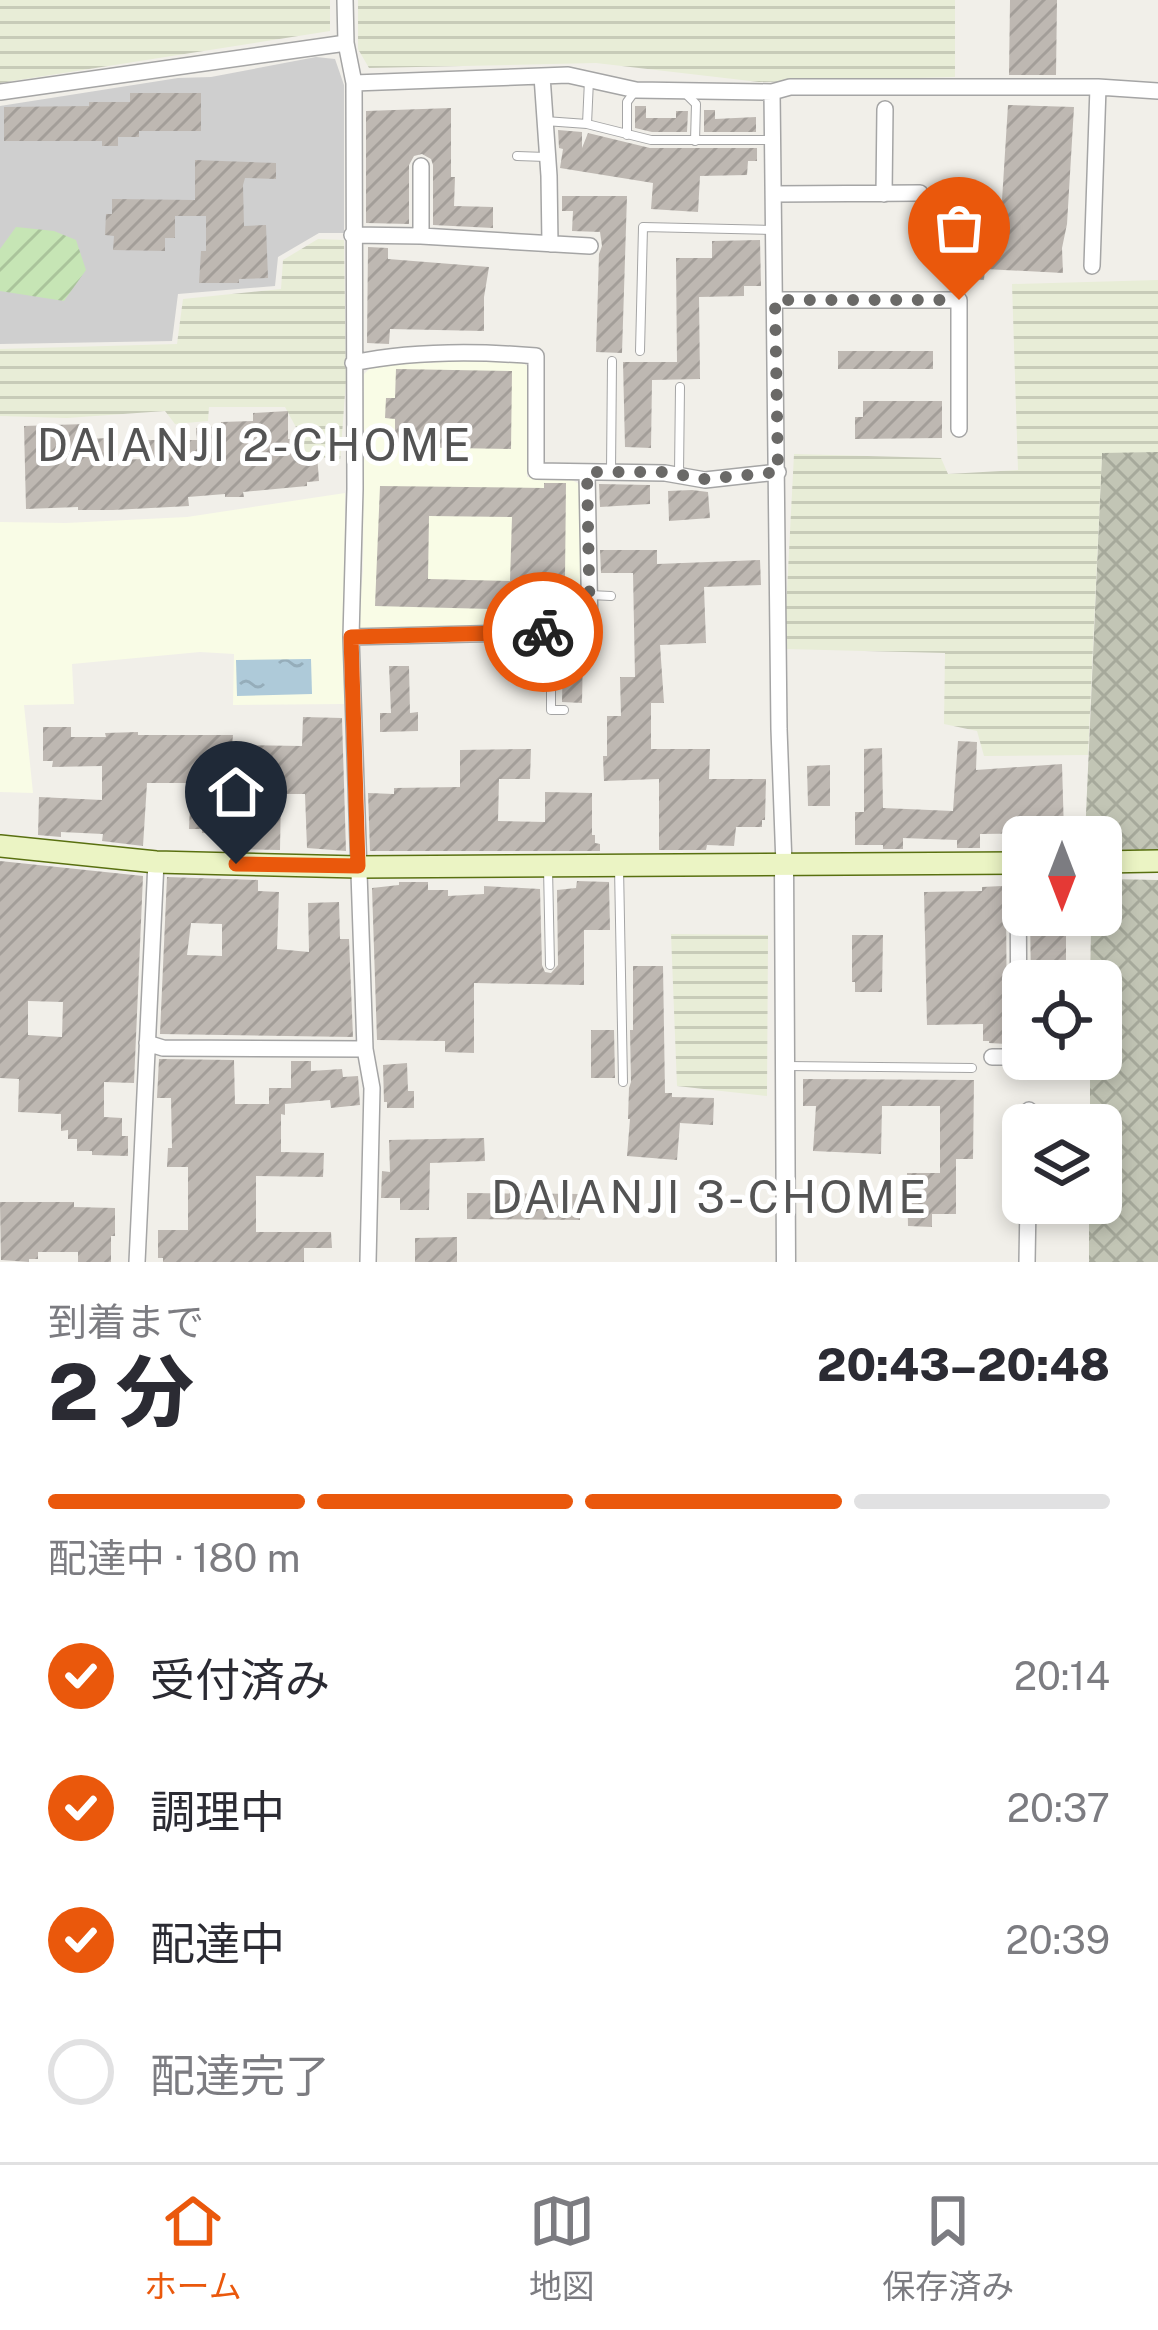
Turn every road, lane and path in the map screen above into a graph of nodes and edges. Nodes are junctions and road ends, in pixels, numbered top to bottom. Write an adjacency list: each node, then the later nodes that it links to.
1 (345, 0): 2 (street)
2 (346, 43): 5 (street); 10 (street)
3 (542, 76): 4 (street); 5 (street); 15 (street)
4 (589, 80): 8 (street); 16 (lane)
5 (354, 82): 27 (street)
6 (984, 87): 7 (street); 12 (street); 13 (lane)
7 (1098, 87): 9 (street); 31 (street)
8 (636, 90): 11 (street); 17 (lane)
9 (1158, 91)
10 (0, 92)
11 (684, 92): 12 (street); 19 (lane)
12 (772, 92): 18 (street)
13 (983, 105)
14 (885, 109): 25 (street)
15 (544, 121): 16 (lane); 21 (street)
16 (587, 124): 17 (lane)
17 (627, 135): 19 (lane)
18 (773, 140): 19 (lane); 24 (street)
19 (695, 141)
20 (517, 156): 21 (lane)
21 (548, 157): 29 (street)
22 (421, 166): 28 (street)
23 (920, 193): 25 (street)
24 (775, 194): 25 (street); 26 (street)
25 (884, 194)
26 (775, 230): 32 (street); 33 (lane)
27 (352, 235): 28 (street); 35 (street)
28 (421, 236): 29 (street)
29 (550, 244): 30 (street)
30 (590, 246)
31 (1092, 266)
32 (775, 300): 37 (street); 40 (street)
33 (640, 351)
34 (612, 361): 39 (lane)
35 (353, 362): 38 (street); 45 (street)
36 (680, 387): 41 (lane)
37 (959, 430)
38 (587, 472): 39 (street); 42 (street)
39 (611, 472): 41 (street)
40 (778, 472): 41 (street); 52 (street)
41 (679, 475)
42 (589, 595): 43 (lane); 44 (street)
43 (611, 596)
44 (551, 632): 45 (street); 46 (lane)
45 (351, 637): 53 (street)
46 (563, 710)
47 (0, 846): 49 (main road)
48 (1158, 861): 51 (main road)
49 (156, 862): 53 (main road); 58 (street)
50 (1002, 862): 52 (main road)
51 (1122, 862)
52 (784, 865): 55 (main road); 61 (street)
53 (358, 866): 54 (main road); 59 (street)
54 (548, 866): 55 (main road); 57 (lane)
55 (620, 866): 63 (lane)
56 (1019, 936): 60 (street)
57 (550, 965)
58 (147, 1042): 59 (street); 65 (street)
59 (365, 1049): 66 (street)
60 (992, 1058)
61 (785, 1066): 62 (lane); 67 (street)
62 (972, 1068)
63 (623, 1082)
64 (1028, 1224): 68 (street)
65 (136, 1262)
66 (368, 1262)
67 (785, 1262)
68 (1027, 1262)

